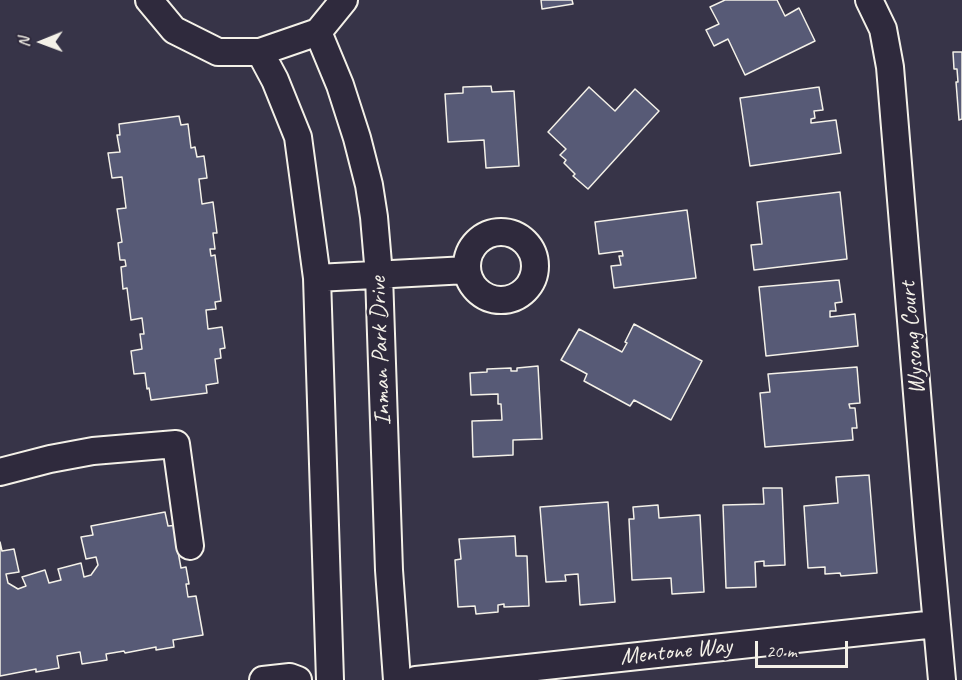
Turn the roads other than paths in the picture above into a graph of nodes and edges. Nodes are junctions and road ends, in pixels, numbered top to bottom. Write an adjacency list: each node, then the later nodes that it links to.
1 (149, 0): 5 (street)
2 (344, 0): 4 (street)
3 (869, 0): 11 (street, Wysong Court)
4 (318, 32): 5 (street); 7 (street, Inman Park Drive)
5 (260, 52): 8 (street)
6 (467, 270): 7 (street)
7 (379, 275): 8 (street); 15 (street, Inman Park Drive)
8 (317, 278): 14 (street)
9 (0, 472): 10 (street)
10 (190, 546)
11 (936, 624): 16 (street, Mentone Way); 17 (street, Wysong Court)
12 (263, 680): 13 (street)
13 (298, 680)
14 (330, 680)
15 (397, 680)
16 (416, 680)
17 (942, 680)

